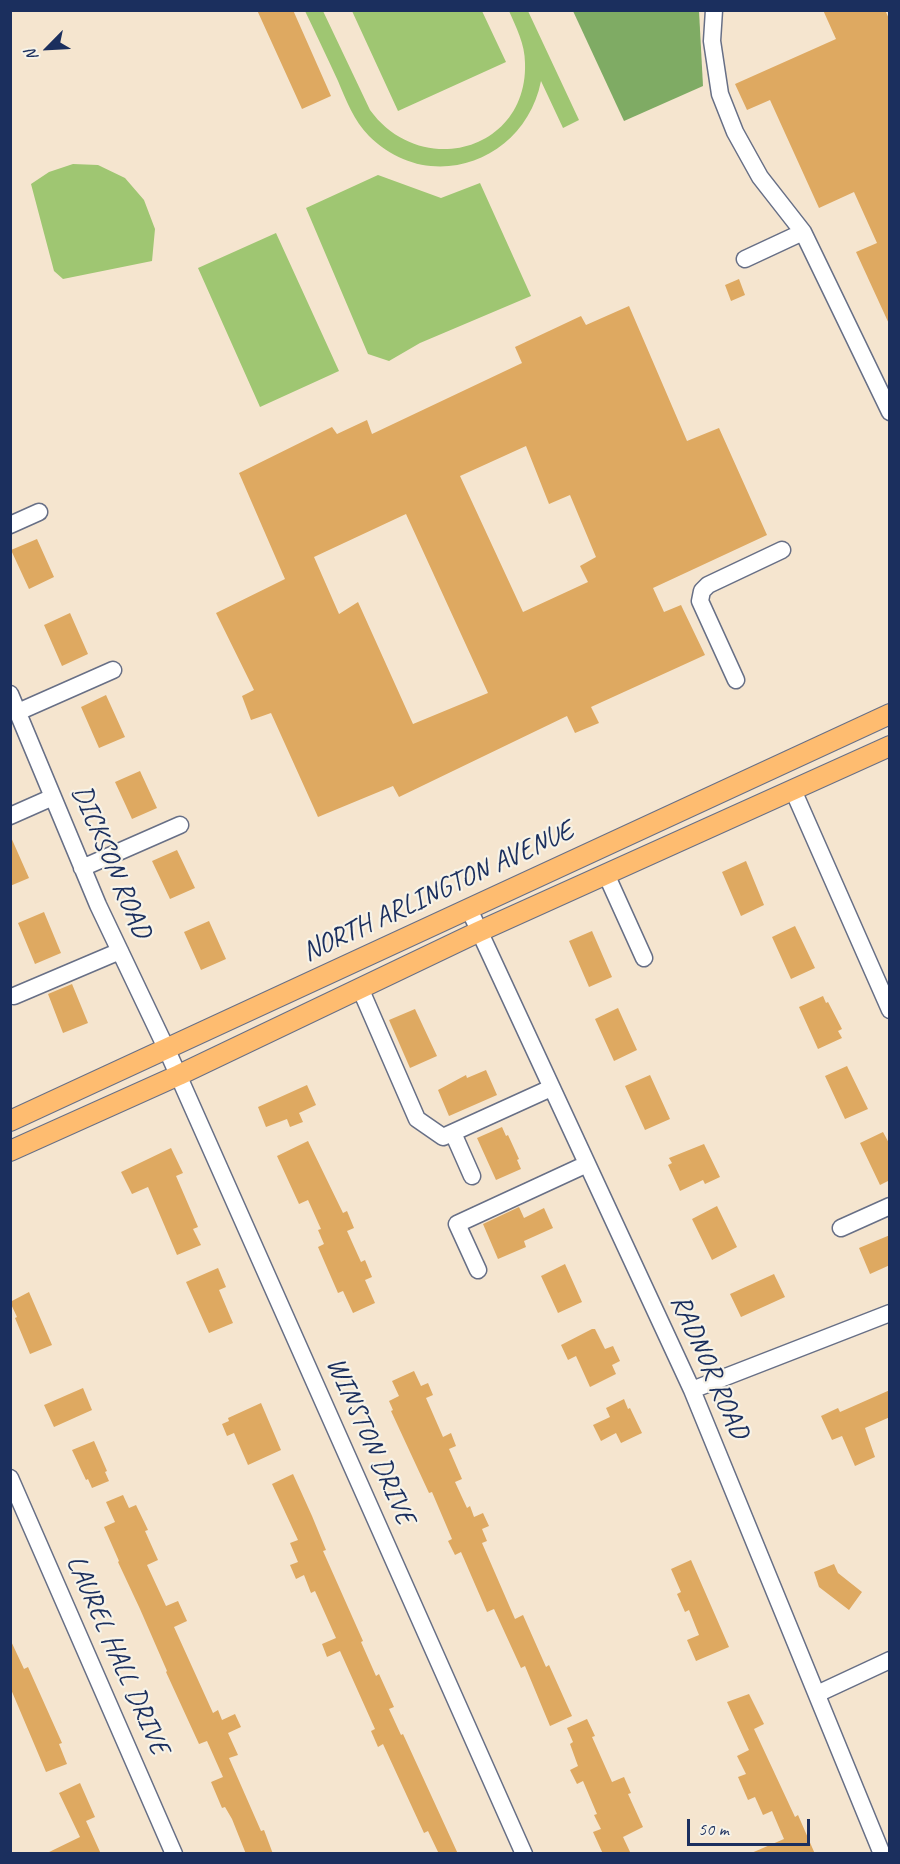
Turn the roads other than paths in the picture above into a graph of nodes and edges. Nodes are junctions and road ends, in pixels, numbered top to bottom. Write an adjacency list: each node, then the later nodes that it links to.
1 (714, 10): 2 (street)
2 (802, 232): 3 (street); 4 (street)
3 (745, 259)
4 (890, 412)
5 (39, 512): 6 (street)
6 (10, 525)
7 (782, 550): 9 (street)
8 (113, 670): 11 (street)
9 (736, 680)
10 (10, 694): 11 (street, DICKSON ROAD)
11 (18, 712): 15 (street, DICKSON ROAD)
12 (890, 714): 20 (main road, NORTH ARLINGTON AVENUE)
13 (890, 746): 14 (main road, NORTH ARLINGTON AVENUE)
14 (793, 790): 19 (main road, NORTH ARLINGTON AVENUE); 26 (street)
15 (53, 797): 16 (street); 18 (street, DICKSON ROAD)
16 (10, 816)
17 (180, 825): 18 (street)
18 (82, 868): 22 (street, DICKSON ROAD)
19 (606, 874): 21 (main road, NORTH ARLINGTON AVENUE); 23 (street)
20 (469, 909): 21 (street, RADNOR ROAD); 27 (main road, NORTH ARLINGTON AVENUE)
21 (478, 932): 24 (main road, NORTH ARLINGTON AVENUE); 29 (street, RADNOR ROAD)
22 (120, 951): 25 (street); 27 (street, DICKSON ROAD)
23 (644, 958)
24 (360, 988): 28 (main road, NORTH ARLINGTON AVENUE); 31 (street)
25 (14, 996)
26 (890, 1010)
27 (167, 1050): 28 (street, WINSTON DRIVE); 30 (main road, NORTH ARLINGTON AVENUE)
28 (178, 1075): 32 (main road, NORTH ARLINGTON AVENUE); 44 (street, WINSTON DRIVE)
29 (551, 1088): 31 (street); 33 (street, RADNOR ROAD)
30 (10, 1121)
31 (453, 1133): 34 (street)
32 (10, 1150)
33 (587, 1164): 37 (street); 39 (street, RADNOR ROAD)
34 (472, 1176)
35 (890, 1206): 36 (street)
36 (841, 1228)
37 (478, 1270)
38 (890, 1313): 39 (street)
39 (692, 1390): 42 (street, RADNOR ROAD)
40 (10, 1478): 43 (street, LAUREL HALL DRIVE)
41 (890, 1660): 42 (street)
42 (817, 1694): 45 (street, RADNOR ROAD)
43 (174, 1854)
44 (524, 1854)
45 (882, 1854)

